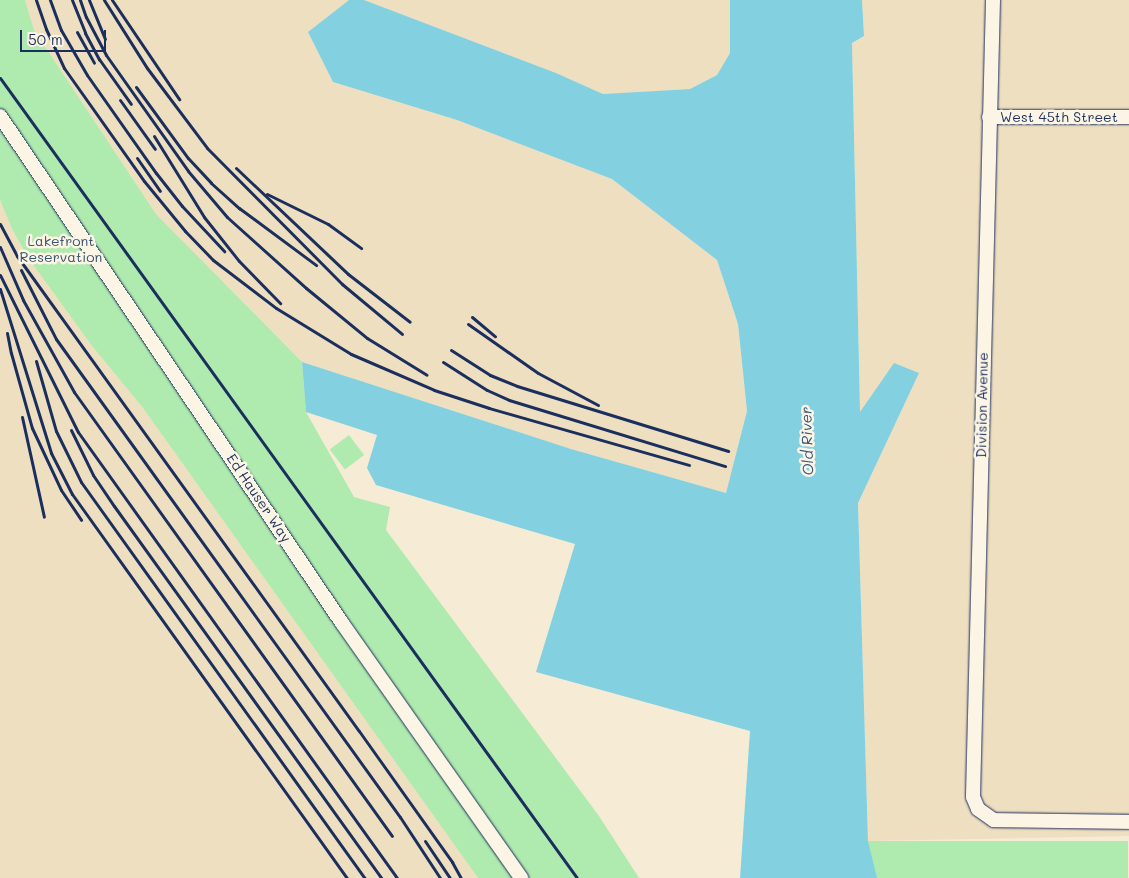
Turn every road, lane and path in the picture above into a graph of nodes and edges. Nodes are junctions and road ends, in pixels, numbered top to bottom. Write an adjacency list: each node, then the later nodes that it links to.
1 (993, 0): 3 (street, Division Avenue)
2 (0, 116): 6 (street, Ed Hauser Way)
3 (989, 117): 4 (street, West 45th Street); 5 (street, Division Avenue)
4 (1129, 117)
5 (1129, 822)
6 (520, 878)

